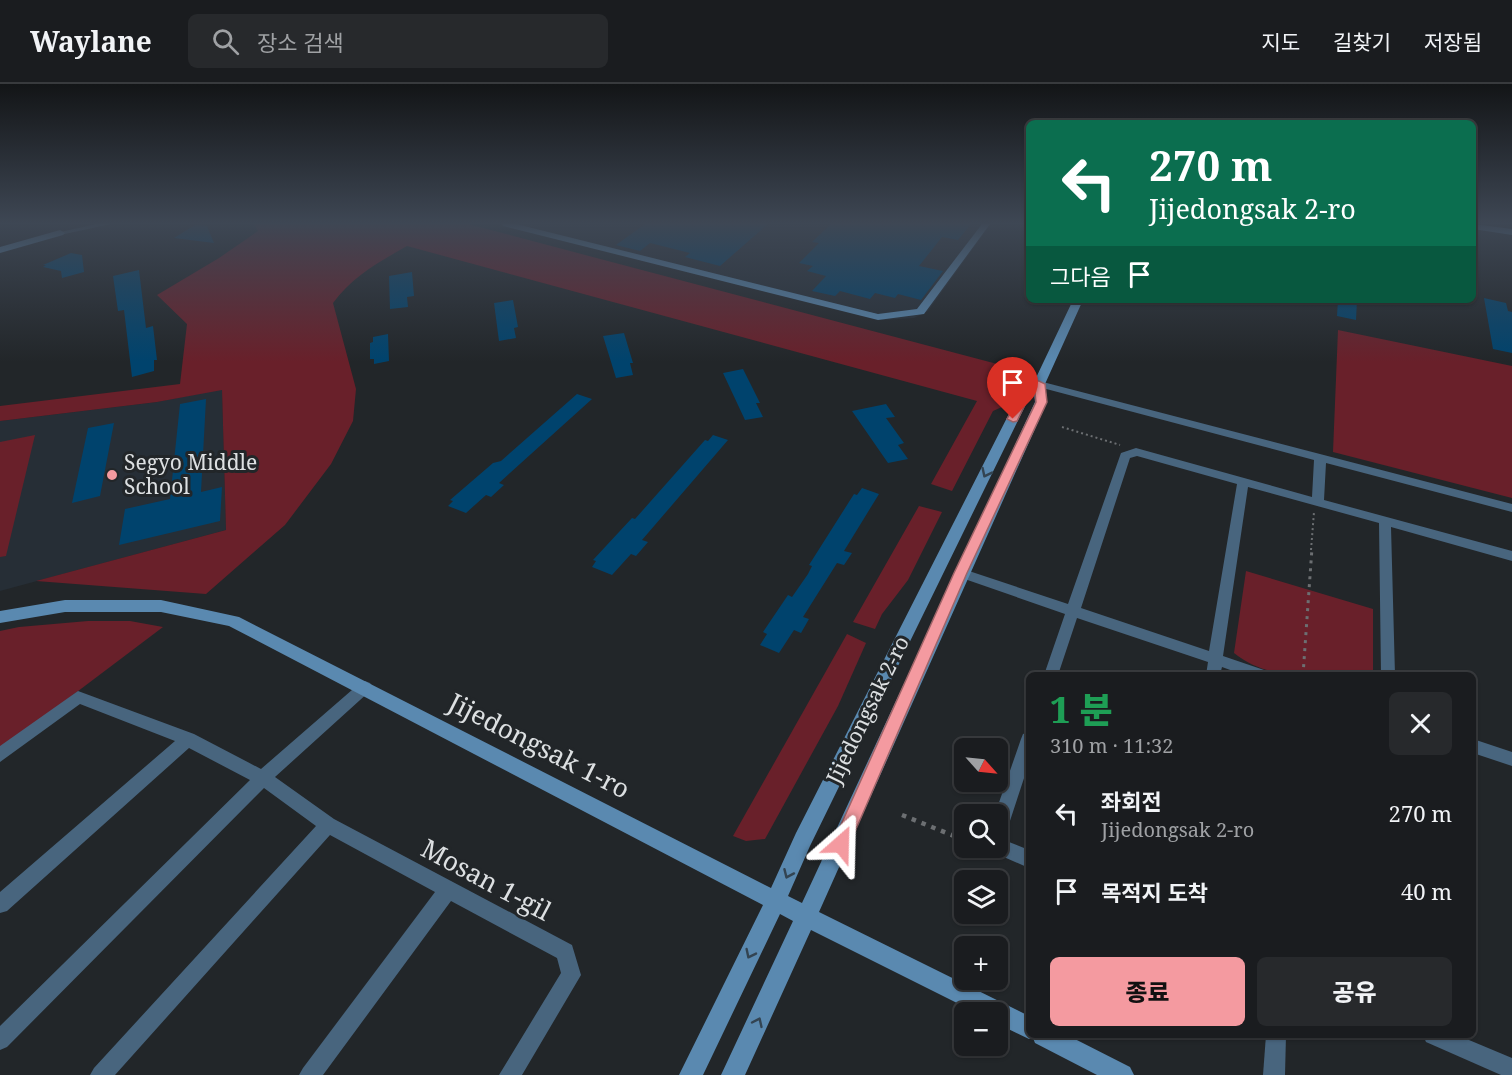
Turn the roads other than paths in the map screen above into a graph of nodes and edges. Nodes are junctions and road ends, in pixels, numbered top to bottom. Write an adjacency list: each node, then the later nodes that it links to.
1 (691, 270): 2 (street)
2 (951, 270)
3 (1077, 303): 4 (street, Jijedongsak 2-ro)
4 (1039, 384): 5 (street); 11 (street, Jijedongsak 2-ro); 31 (street, Jijedongsak 2-ro, one-way to 31)
5 (1320, 458): 7 (street); 8 (street)
6 (1243, 482): 7 (street); 12 (street); 14 (street)
7 (1316, 506): 9 (street)
8 (1512, 508)
9 (1385, 522): 10 (street); 18 (street)
10 (1512, 556)
11 (961, 573): 12 (street); 33 (street, Jijedongsak 2-ro)
12 (1072, 611): 14 (street); 15 (street)
13 (0, 617): 19 (street, Jijedongsak 1-ro)
14 (1215, 659): 16 (street); 17 (street)
15 (1052, 672)
16 (1213, 672)
17 (1253, 672)
18 (1388, 672)
19 (365, 687): 25 (street); 31 (street, Jijedongsak 1-ro)
20 (188, 739): 23 (street, Mosan 1-gil); 25 (street, Mosan 1-gil); 32 (street)
21 (1476, 747): 24 (street)
22 (1026, 748): 26 (street)
23 (0, 755)
24 (1512, 759)
25 (263, 778): 27 (street, Mosan 1-gil); 38 (street)
26 (1007, 804)
27 (328, 825): 30 (street, Mosan 1-gil); 40 (street)
28 (1008, 850): 29 (street)
29 (1026, 858)
30 (449, 889): 41 (street); 42 (street, Mosan 1-gil)
31 (776, 901): 33 (street, Jijedongsak 1-ro); 43 (street, Jijedongsak 2-ro, one-way to 43)
32 (0, 904)
33 (807, 916): 34 (street, Jijedongsak 1-ro); 44 (street, Jijedongsak 2-ro, one-way to 33)
34 (1026, 1026)
35 (1049, 1038): 45 (street)
36 (1276, 1038): 46 (street)
37 (1440, 1038): 39 (street)
38 (0, 1040)
39 (1512, 1069)
40 (101, 1075)
41 (310, 1075)
42 (510, 1075)
43 (691, 1075)
44 (733, 1075)
45 (1122, 1075)
46 (1274, 1075)

